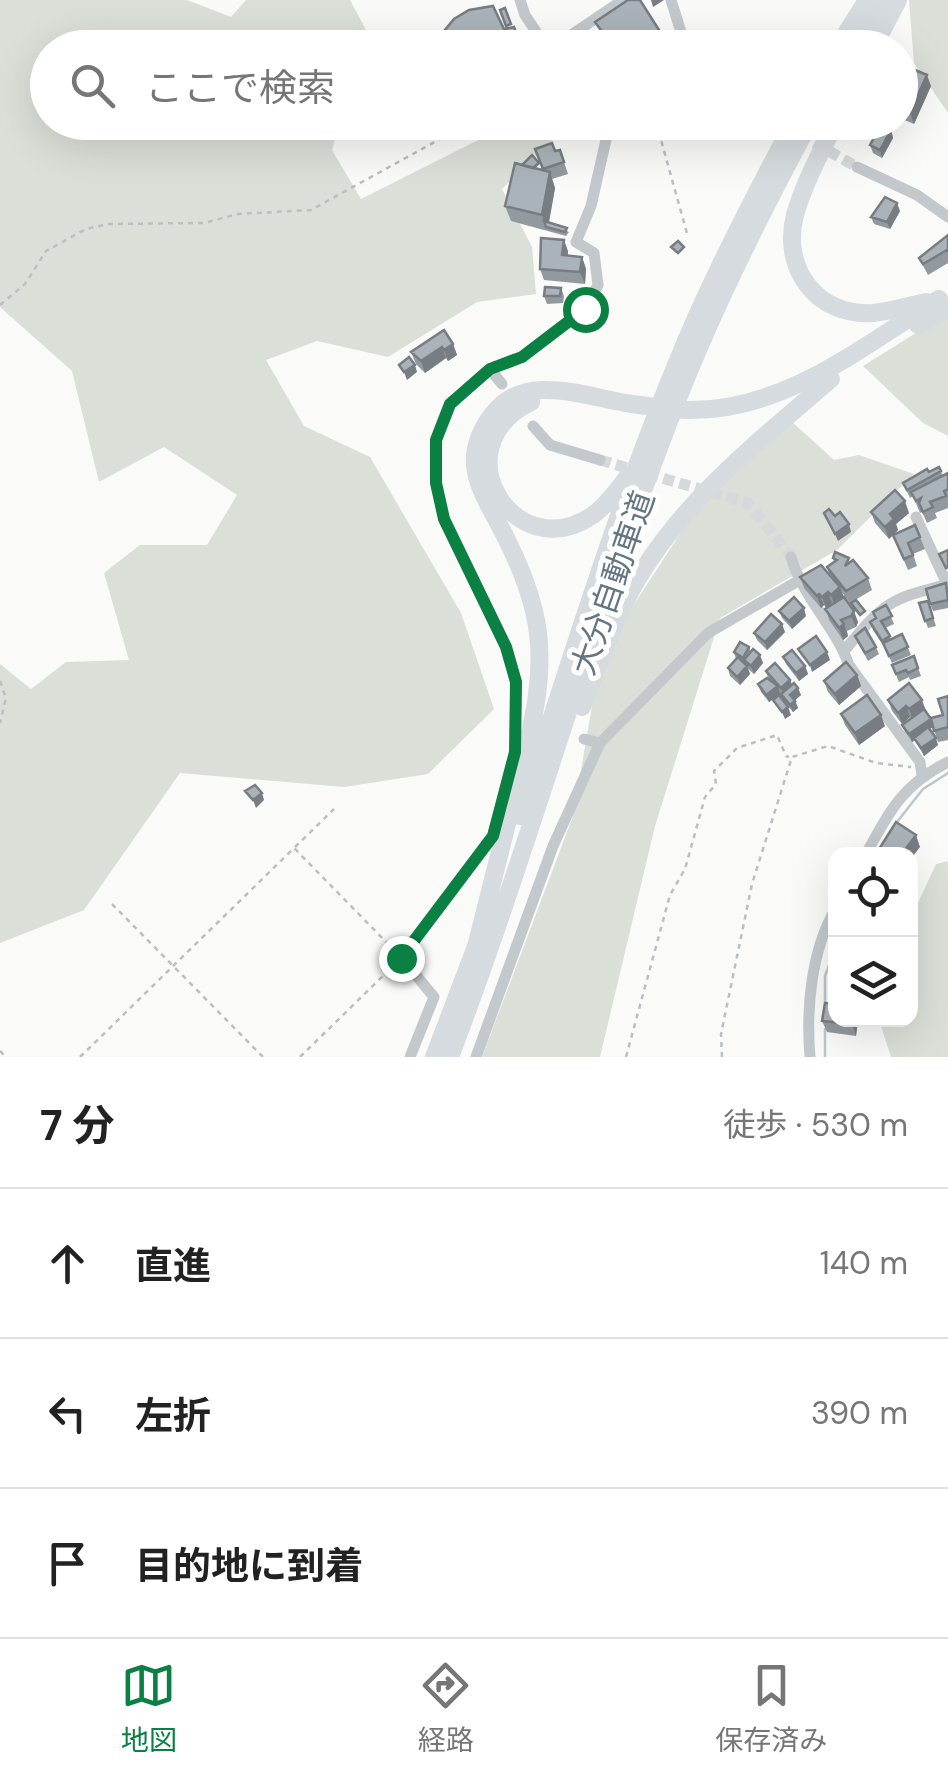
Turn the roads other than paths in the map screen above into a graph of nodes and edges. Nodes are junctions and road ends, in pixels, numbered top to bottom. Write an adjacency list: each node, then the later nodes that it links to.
1 (520, 0): 7 (street)
2 (623, 0): 8 (street)
3 (672, 0): 9 (street)
4 (867, 0): 10 (highway)
5 (885, 0): 11 (highway)
6 (898, 0): 12 (highway)
7 (536, 30)
8 (577, 30)
9 (681, 30)
10 (849, 30)
11 (866, 30)
12 (882, 30)
13 (606, 140): 20 (street)
14 (776, 140): 23 (highway, 大分自動車道)
15 (801, 140): 23 (highway, 大分自動車道)
16 (828, 140): 19 (highway)
17 (857, 167): 18 (street)
18 (948, 217)
19 (945, 301): 21 (highway); 40 (highway)
20 (490, 369): 22 (street); 41 (street)
21 (831, 379): 26 (highway); 37 (highway)
22 (502, 384)
23 (672, 395): 25 (highway, 大分自動車道)
24 (533, 426): 27 (street)
25 (659, 430): 26 (highway, 大分自動車道); 37 (highway, 大分自動車道)
26 (642, 458): 40 (highway, 大分自動車道)
27 (600, 460)
28 (916, 517): 31 (street)
29 (791, 557): 30 (street)
30 (798, 582): 32 (street); 34 (street)
31 (947, 584): 32 (street)
32 (844, 651): 36 (street)
33 (584, 738): 34 (street)
34 (600, 744): 44 (street)
35 (948, 762): 36 (street)
36 (922, 771): 38 (street)
37 (528, 842): 43 (highway, 大分自動車道)
38 (870, 847)
39 (828, 928): 45 (street)
40 (474, 951): 42 (highway, 大分自動車道)
41 (410, 1057)
42 (434, 1057)
43 (450, 1057)
44 (476, 1057)
45 (810, 1057)

